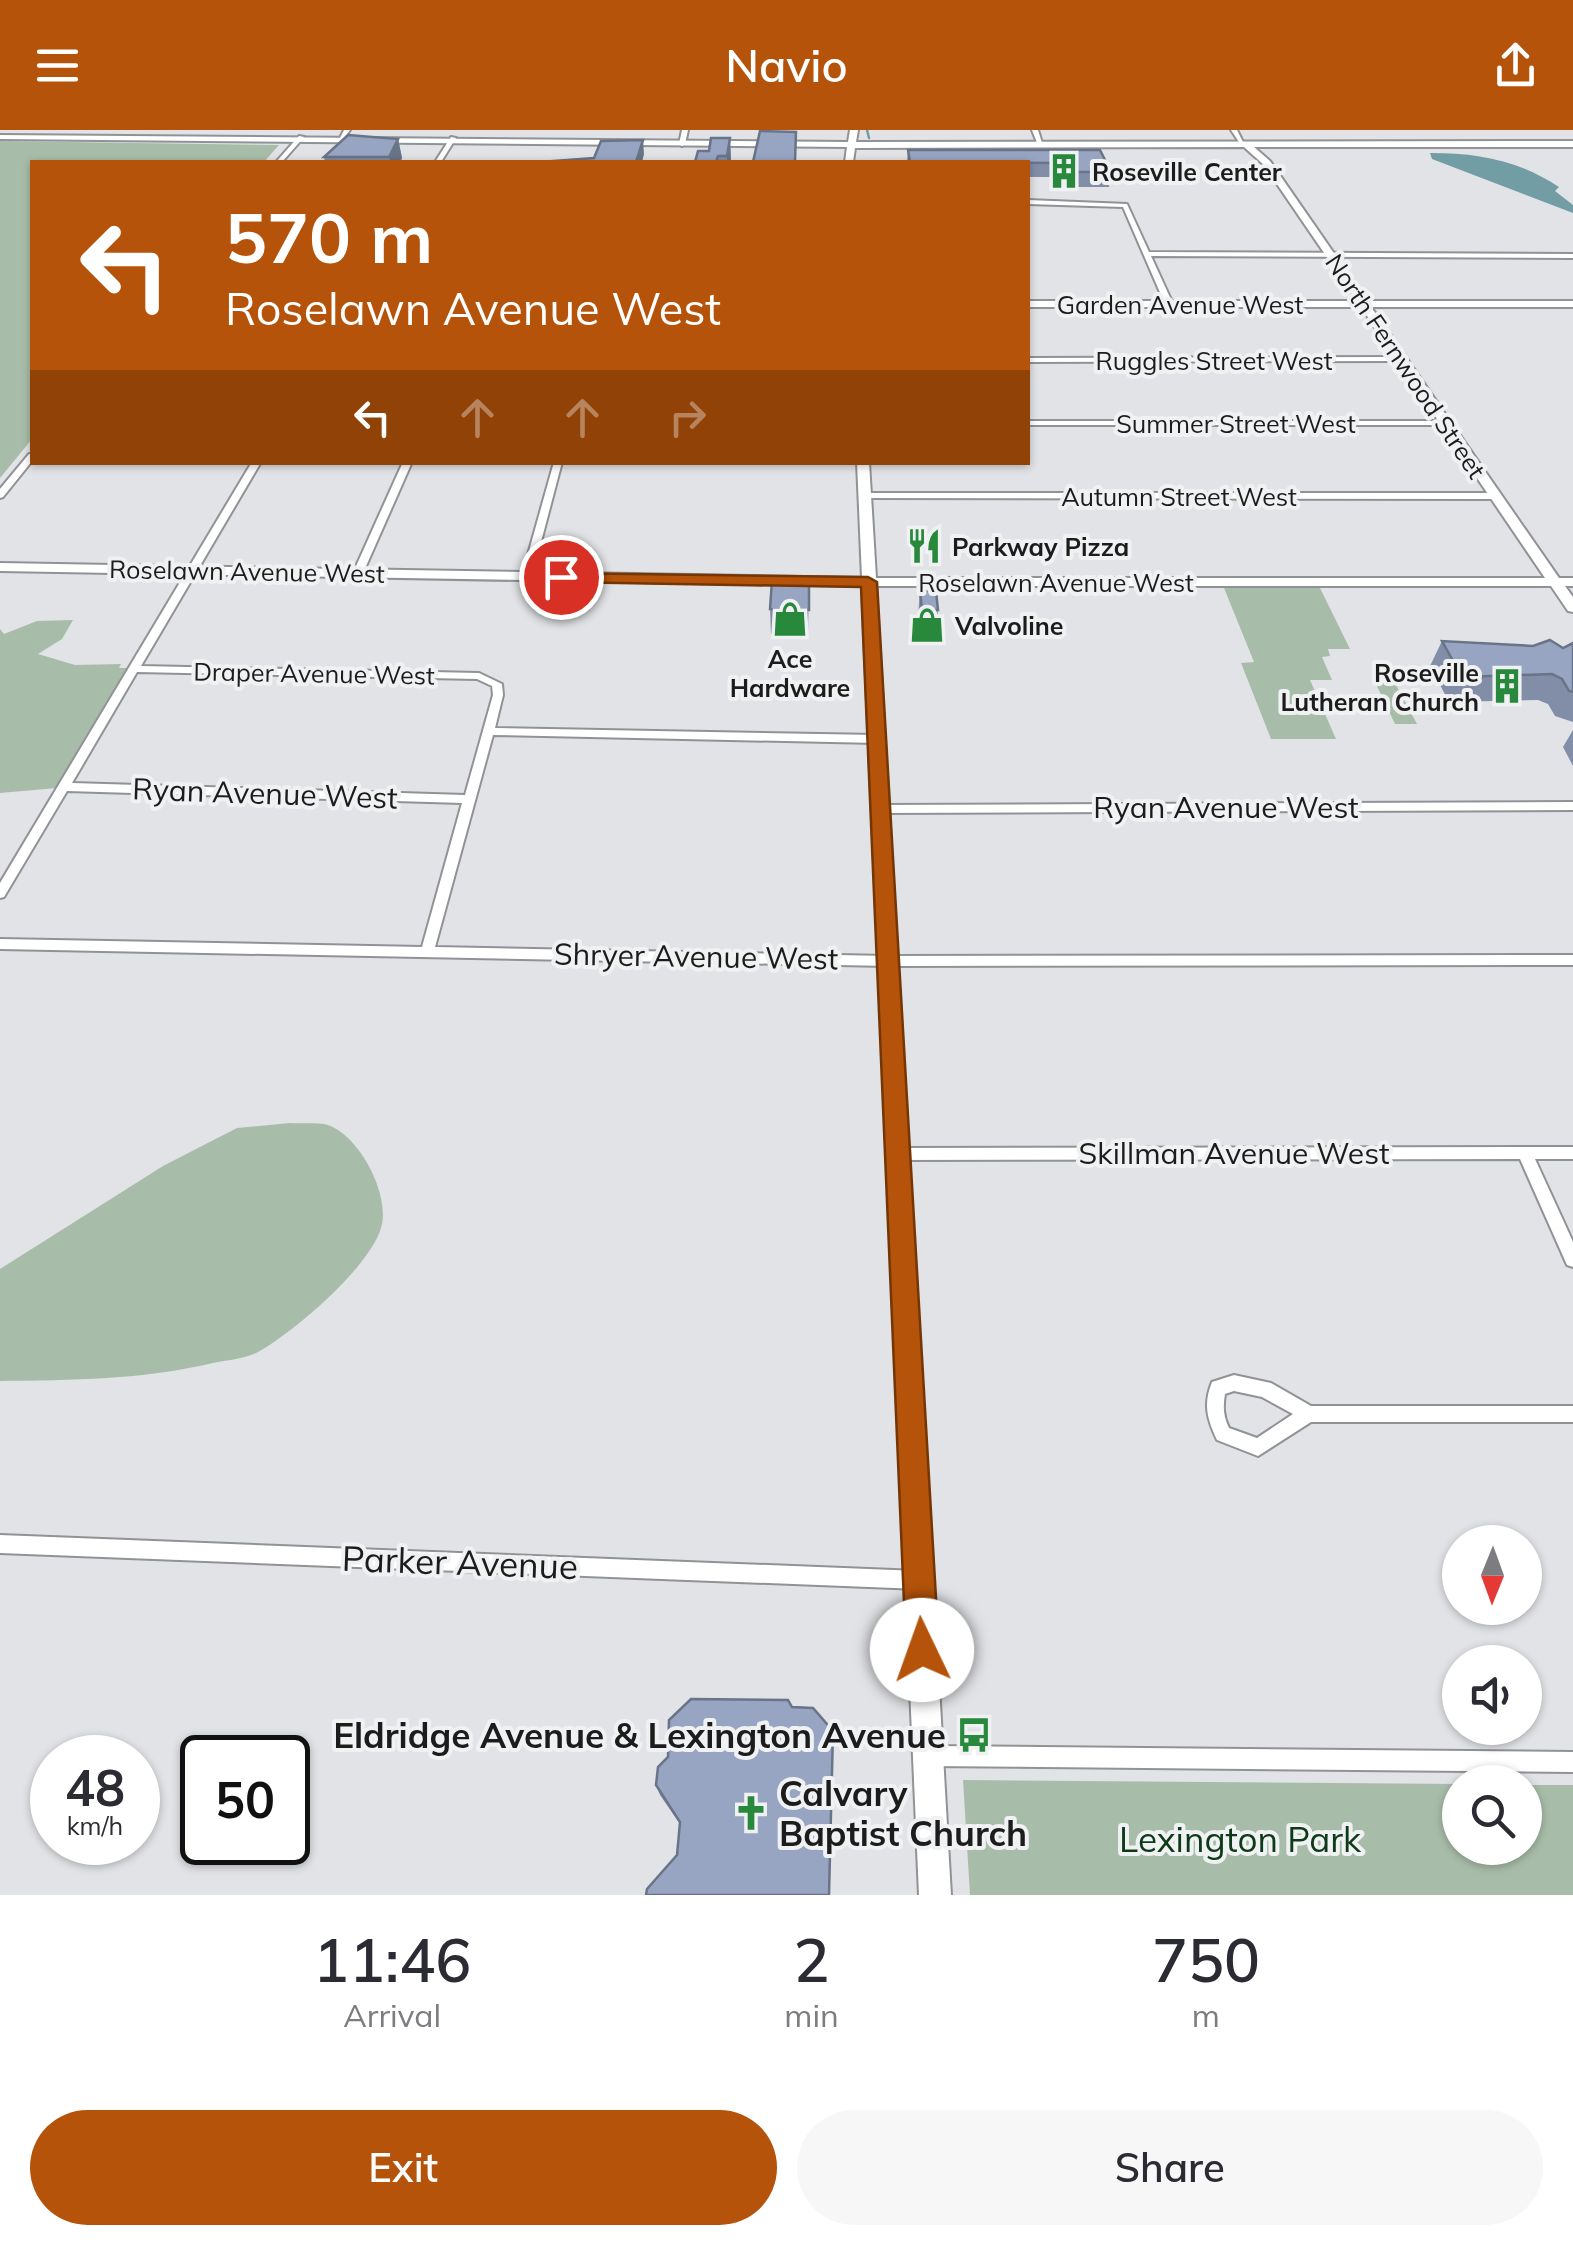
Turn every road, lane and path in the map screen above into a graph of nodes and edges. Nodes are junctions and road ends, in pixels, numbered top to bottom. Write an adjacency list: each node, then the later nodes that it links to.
1 (1035, 130): 11 (street)
2 (1234, 130): 12 (street, North Fernwood Street)
3 (345, 134): 6 (main road); 8 (main road)
4 (173, 135): 5 (main road); 6 (main road)
5 (0, 136)
6 (300, 138): 8 (main road); 13 (street)
7 (683, 138): 8 (main road); 9 (main road)
8 (452, 139): 14 (street)
9 (854, 139): 11 (main road)
10 (1573, 142): 12 (main road)
11 (1040, 143): 12 (main road)
12 (1244, 143): 17 (main road, North Fernwood Street)
13 (282, 160)
14 (439, 160)
15 (1030, 202): 16 (street)
16 (1148, 254): 17 (street); 20 (street)
17 (1331, 256): 18 (street); 21 (main road, North Fernwood Street)
18 (1573, 256)
19 (1030, 304): 20 (main road, Garden Avenue West)
20 (1169, 304): 21 (main road, Garden Avenue West)
21 (1364, 304): 22 (main road, Garden Avenue West); 23 (main road, North Fernwood Street)
22 (1573, 304)
23 (1402, 359): 24 (street, Ruggles Street West); 25 (main road, North Fernwood Street)
24 (1030, 360)
25 (1444, 422): 26 (street, Summer Street West); 34 (main road, North Fernwood Street)
26 (1030, 423)
27 (30, 458): 32 (street)
28 (255, 465): 36 (street)
29 (407, 465): 37 (street)
30 (557, 465): 38 (street)
31 (863, 465): 33 (main road)
32 (0, 495)
33 (864, 496): 34 (street, Autumn Street West); 39 (main road)
34 (1495, 496): 40 (main road, North Fernwood Street)
35 (0, 567): 36 (main road, Roselawn Avenue West)
36 (193, 570): 37 (main road, Roselawn Avenue West); 43 (street)
37 (358, 573): 38 (main road, Roselawn Avenue West)
38 (527, 576): 39 (main road, Roselawn Avenue West)
39 (868, 582): 40 (main road, Roselawn Avenue West); 45 (main road)
40 (1555, 582): 41 (main road, Roselawn Avenue West); 42 (main road, North Fernwood Street)
41 (1573, 582)
42 (1573, 608)
43 (134, 669): 44 (street, Draper Avenue West); 46 (street)
44 (488, 732): 45 (street); 47 (street)
45 (876, 739): 49 (main road)
46 (63, 787): 47 (street, Ryan Avenue West); 50 (street)
47 (468, 799): 52 (street)
48 (1573, 806): 49 (street, Ryan Avenue West)
49 (879, 809): 54 (main road)
50 (0, 894)
51 (0, 944): 52 (street, Shryer Avenue West)
52 (428, 950): 54 (street, Shryer Avenue West)
53 (1573, 960): 54 (street, Shryer Avenue West)
54 (888, 961): 57 (main road)
55 (1525, 1153): 56 (street, Skillman Avenue West); 57 (street, Skillman Avenue West); 58 (street)
56 (1573, 1153)
57 (894, 1154): 62 (main road)
58 (1573, 1260)
59 (1309, 1414): 59 (street); 60 (street)
60 (1573, 1414)
61 (0, 1544): 62 (street, Parker Avenue)
62 (919, 1580): 63 (main road)
63 (928, 1756): 64 (street); 65 (main road)
64 (1573, 1762)
65 (935, 1895)

